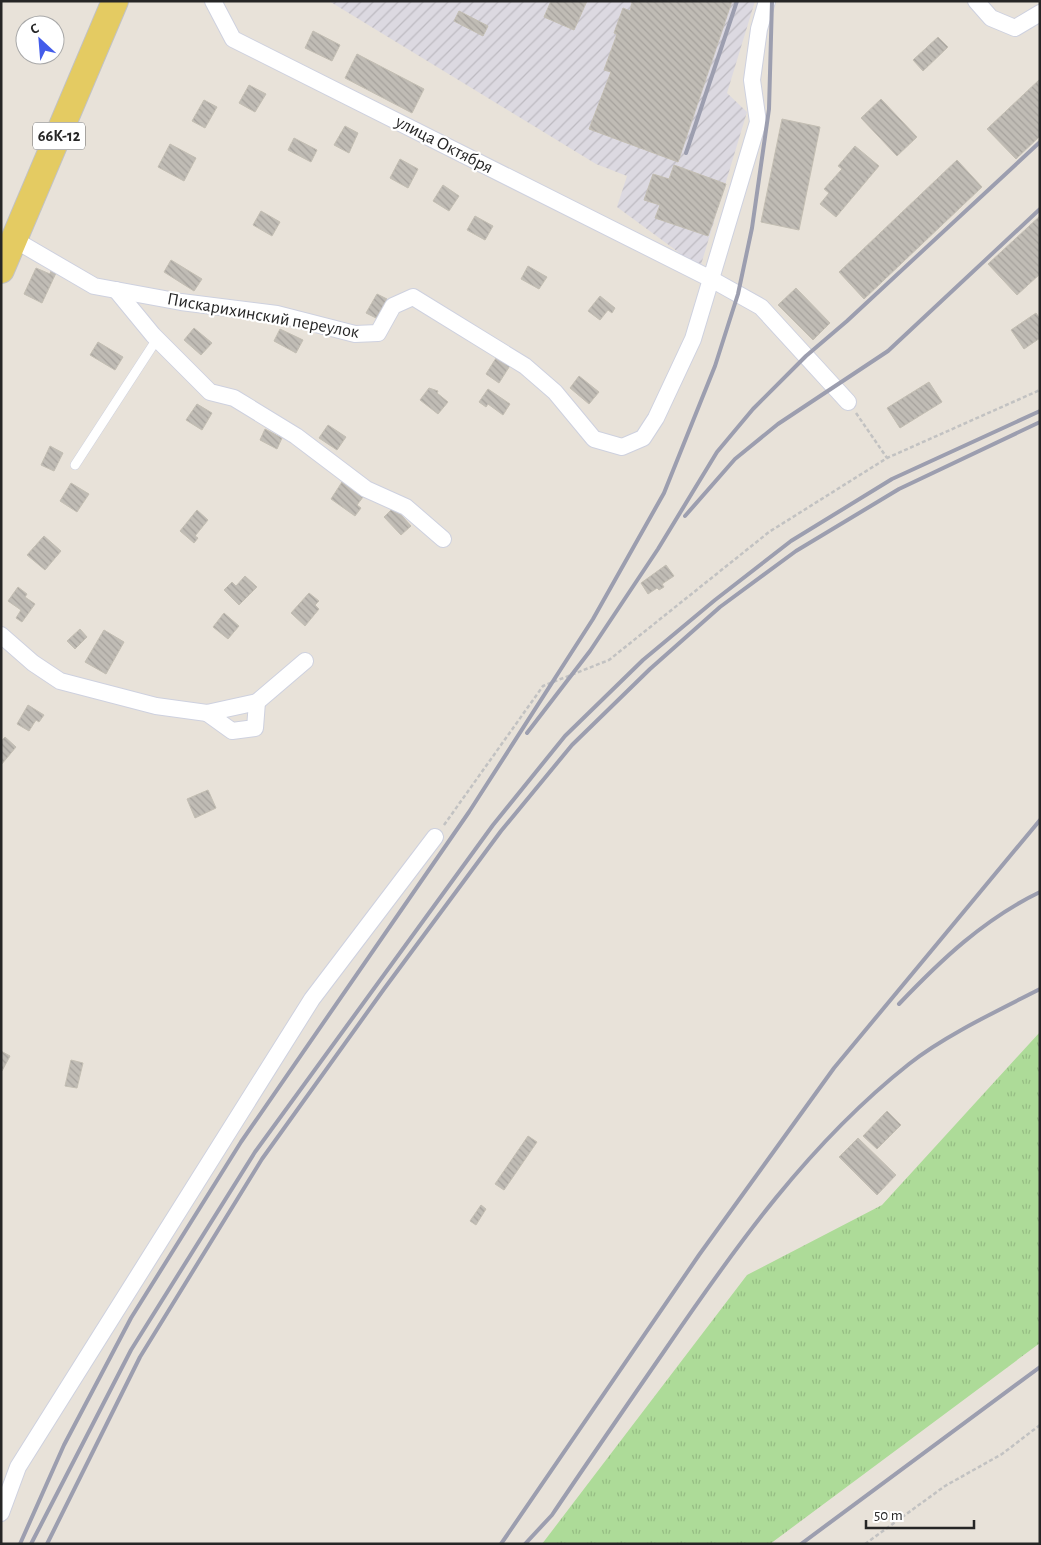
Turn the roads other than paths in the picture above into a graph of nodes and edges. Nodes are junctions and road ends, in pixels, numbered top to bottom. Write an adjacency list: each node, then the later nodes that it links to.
1 (115, 1): 6 (main road, 66К-12)
2 (214, 1): 8 (street, улица Октября)
3 (768, 1): 8 (street)
4 (976, 1): 5 (street)
5 (1040, 13)
6 (15, 240): 7 (main road, 66К-12); 9 (street, Пискарихинский переулок)
7 (1, 270)
8 (711, 279): 9 (street, Пискарихинский переулок); 11 (street, улица Октября)
9 (116, 290): 10 (street, Пискарихинский переулок)
10 (157, 339): 12 (lane); 13 (street, Пискарихинский переулок)
11 (848, 402)
12 (75, 465)
13 (443, 538)
14 (1, 635): 17 (street)
15 (306, 661): 16 (street)
16 (257, 702): 17 (street); 17 (street)
17 (207, 713)
18 (436, 837): 19 (street)
19 (5, 1494): 20 (street)
20 (1, 1513)

